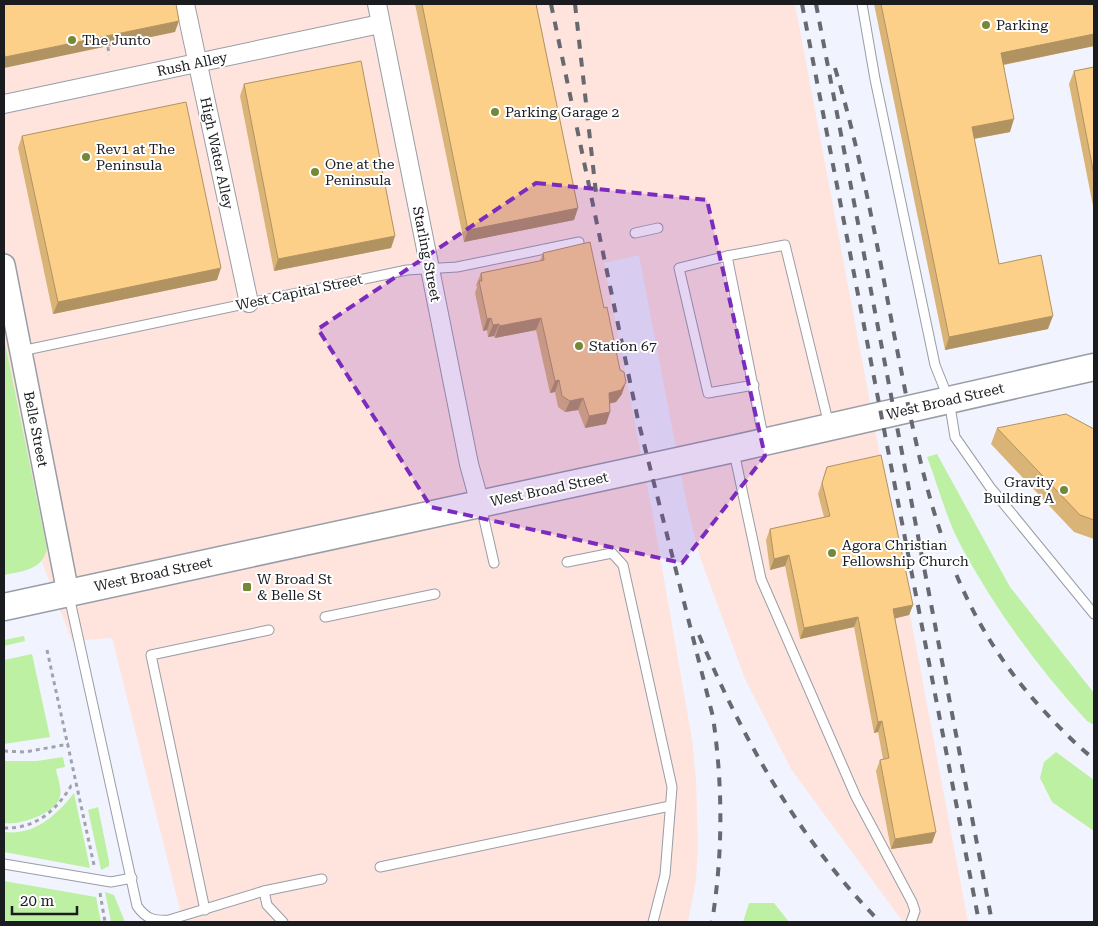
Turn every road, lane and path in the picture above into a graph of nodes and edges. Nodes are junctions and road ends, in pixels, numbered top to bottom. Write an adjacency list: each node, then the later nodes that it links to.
1 (185, 4): 7 (street, High Water Alley)
2 (376, 4): 4 (street, Starling Street)
3 (862, 4): 19 (lane)
4 (380, 24): 7 (street, Rush Alley); 14 (street, Starling Street)
5 (108, 47): 6 (path)
6 (109, 55)
7 (198, 62): 8 (street, Rush Alley); 15 (street, High Water Alley)
8 (4, 104)
9 (658, 228): 10 (lane)
10 (635, 232)
11 (579, 242): 14 (lane, West Capital Street)
12 (727, 256): 18 (lane); 18 (lane); 20 (lane)
13 (4, 265): 16 (street, Belle Street)
14 (429, 270): 15 (lane, West Capital Street); 23 (street, Starling Street)
15 (249, 303): 16 (lane, West Capital Street)
16 (21, 351): 26 (street, Belle Street)
17 (1094, 367): 19 (main road, West Broad Street)
18 (754, 385): 21 (lane)
19 (949, 400): 20 (main road, West Broad Street); 29 (lane)
20 (830, 427): 21 (main road, West Broad Street)
21 (764, 442): 22 (main road, West Broad Street)
22 (733, 449): 23 (main road, West Broad Street); 48 (lane)
23 (480, 504): 25 (lane); 26 (main road, West Broad Street)
24 (567, 562): 36 (lane)
25 (494, 564)
26 (68, 593): 28 (main road, West Broad Street); 40 (lane)
27 (435, 594): 30 (lane)
28 (4, 607)
29 (1094, 614)
30 (325, 617)
31 (268, 630): 44 (lane)
32 (47, 650): 33 (path)
33 (69, 744): 34 (path); 35 (path)
34 (4, 752)
35 (77, 784): 37 (path); 42 (path)
36 (670, 806): 39 (lane); 47 (lane)
37 (4, 828)
38 (4, 864): 42 (lane)
39 (380, 868)
40 (132, 878): 42 (lane); 44 (lane)
41 (322, 879): 43 (lane)
42 (97, 880): 45 (path)
43 (264, 891): 44 (lane); 46 (lane)
44 (205, 910)
45 (105, 922)
46 (283, 922)
47 (653, 922)
48 (911, 922)

